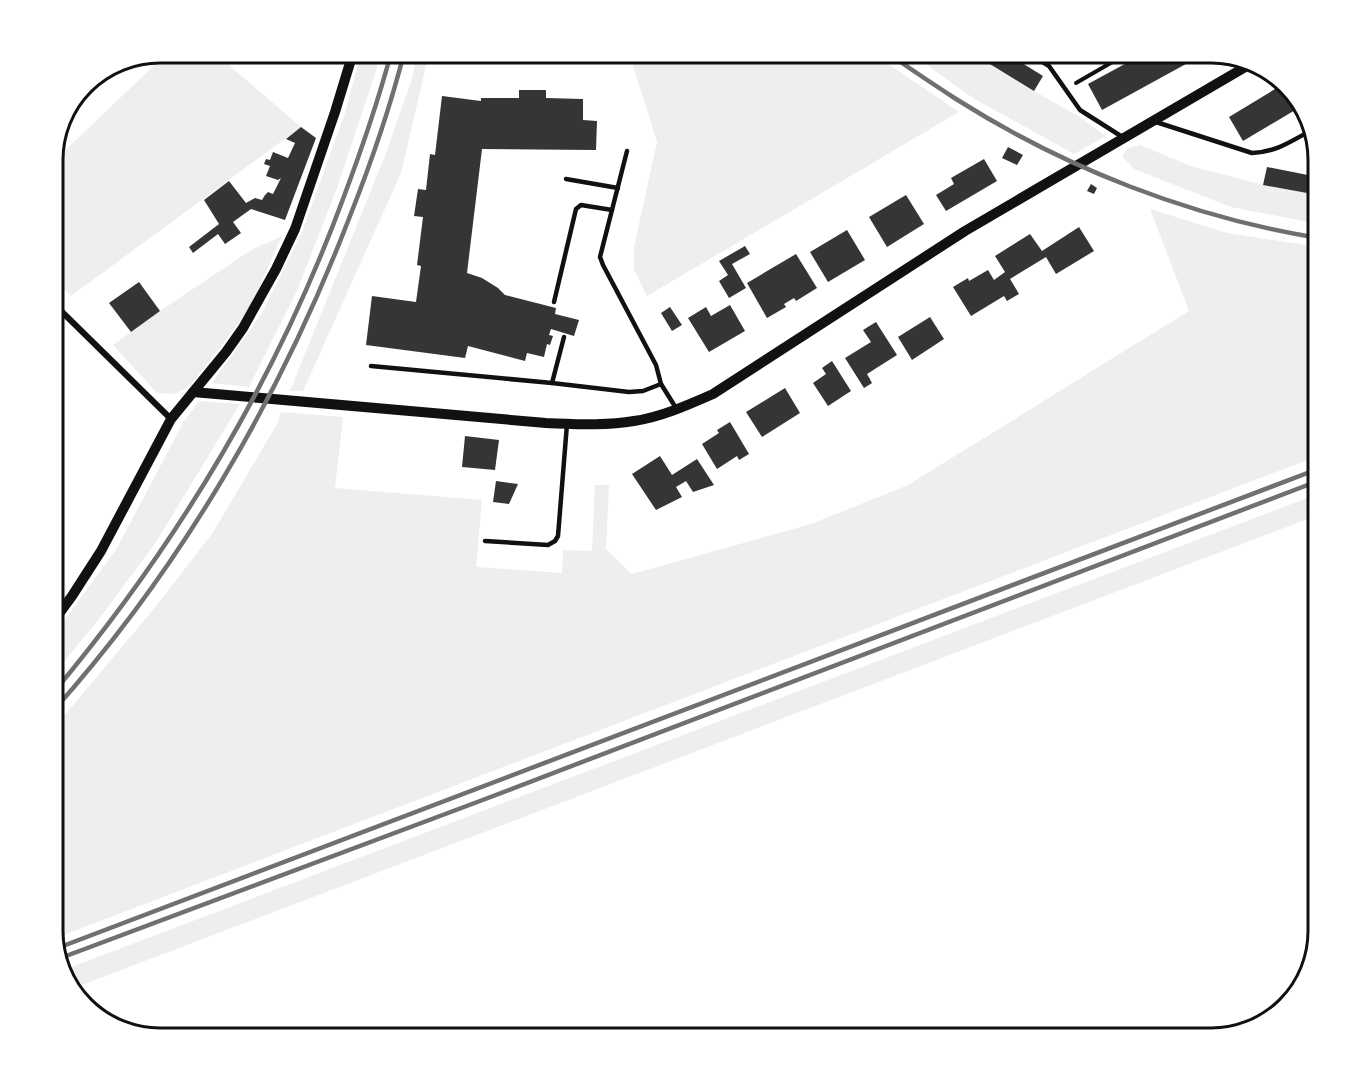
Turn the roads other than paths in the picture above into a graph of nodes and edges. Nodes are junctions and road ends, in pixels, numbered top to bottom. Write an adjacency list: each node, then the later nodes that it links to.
1 (350, 63): 17 (street)
2 (1044, 63): 6 (lane)
3 (1243, 69): 4 (street)
4 (1153, 121): 5 (lane); 6 (street)
5 (1304, 134)
6 (1124, 138): 18 (street)
7 (627, 152): 9 (lane)
8 (566, 179): 9 (lane)
9 (618, 188): 10 (lane)
10 (612, 210): 11 (lane); 16 (lane)
11 (554, 302)
12 (63, 313): 19 (street)
13 (564, 337): 15 (lane)
14 (370, 366): 15 (lane)
15 (552, 383): 16 (lane)
16 (661, 384): 18 (lane)
17 (193, 392): 19 (street); 20 (street)
18 (676, 408): 20 (street)
19 (171, 419): 22 (street)
20 (567, 424): 21 (lane)
21 (485, 541)
22 (63, 608)

